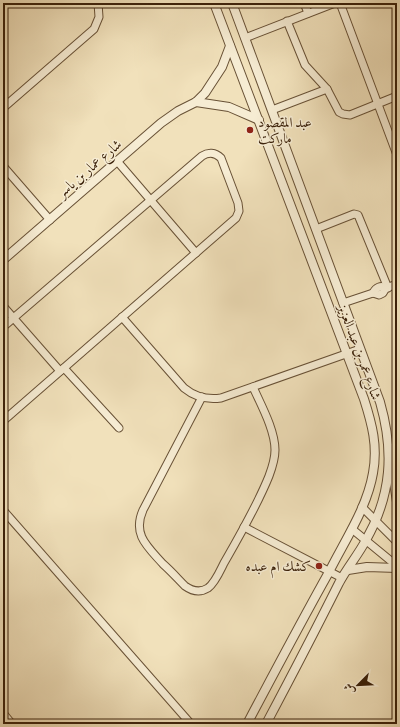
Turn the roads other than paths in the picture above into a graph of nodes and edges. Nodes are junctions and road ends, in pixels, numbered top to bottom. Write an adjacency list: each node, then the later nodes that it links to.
1 (98, 3): 14 (street)
2 (214, 3): 10 (street, شارع عمر بن عبد العزيز)
3 (232, 3): 9 (street, شارع عمر بن عبد العزيز)
4 (304, 3): 7 (street)
5 (335, 3): 7 (street)
6 (340, 3): 15 (street)
7 (308, 13): 8 (street)
8 (286, 22): 9 (street); 11 (street)
9 (245, 38): 16 (street, شارع عمر بن عبد العزيز)
10 (230, 46): 13 (street, شارع عمار بن ياسر); 17 (street, شارع عمر بن عبد العزيز)
11 (326, 89): 15 (street); 16 (street)
12 (397, 96): 15 (street)
13 (196, 102): 17 (street); 19 (street, شارع عمار بن ياسر)
14 (4, 104)
15 (377, 104): 18 (street)
16 (272, 110): 23 (street, شارع عمر بن عبد العزيز)
17 (259, 120): 33 (street, شارع عمر بن عبد العزيز)
18 (397, 155)
19 (117, 161): 21 (street); 22 (street, شارع عمار بن ياسر)
20 (3, 166): 22 (street)
21 (150, 200): 24 (street); 24 (street); 29 (street)
22 (50, 220): 25 (street, شارع عمار بن ياسر)
23 (316, 229): 26 (street); 27 (street, شارع عمر بن عبد العزيز)
24 (196, 253): 30 (street)
25 (3, 260)
26 (393, 287): 27 (street)
27 (343, 302): 32 (street, شارع عمر بن عبد العزيز)
28 (3, 306): 29 (street)
29 (13, 318): 31 (street); 34 (street)
30 (122, 318): 34 (street); 36 (street)
31 (3, 327)
32 (360, 349): 33 (street); 39 (street, شارع عمر بن عبد العزيز)
33 (347, 354): 35 (street); 41 (street, شارع عمر بن عبد العزيز)
34 (62, 370): 37 (street); 38 (street)
35 (253, 387): 36 (street); 44 (street)
36 (202, 397): 44 (street)
37 (3, 421)
38 (119, 428)
39 (389, 455): 40 (street); 43 (street, شارع عمر بن عبد العزيز)
40 (397, 502)
41 (362, 507): 43 (street); 45 (street, شارع عمر بن عبد العزيز)
42 (3, 510): 54 (street)
43 (376, 521): 46 (street, شارع عمر بن عبد العزيز); 47 (street)
44 (244, 527): 50 (street)
45 (352, 529): 46 (street); 50 (street, شارع عمر بن عبد العزيز)
46 (366, 541): 48 (street); 49 (street, شارع عمر بن عبد العزيز)
47 (397, 542)
48 (397, 567): 49 (street)
49 (348, 570): 51 (street, شارع عمر بن عبد العزيز)
50 (329, 571): 51 (street); 55 (street, شارع عمر بن عبد العزيز)
51 (342, 578): 56 (street, شارع عمر بن عبد العزيز)
52 (3, 713): 53 (street)
53 (12, 724)
54 (190, 724)
55 (247, 724)
56 (266, 724)

